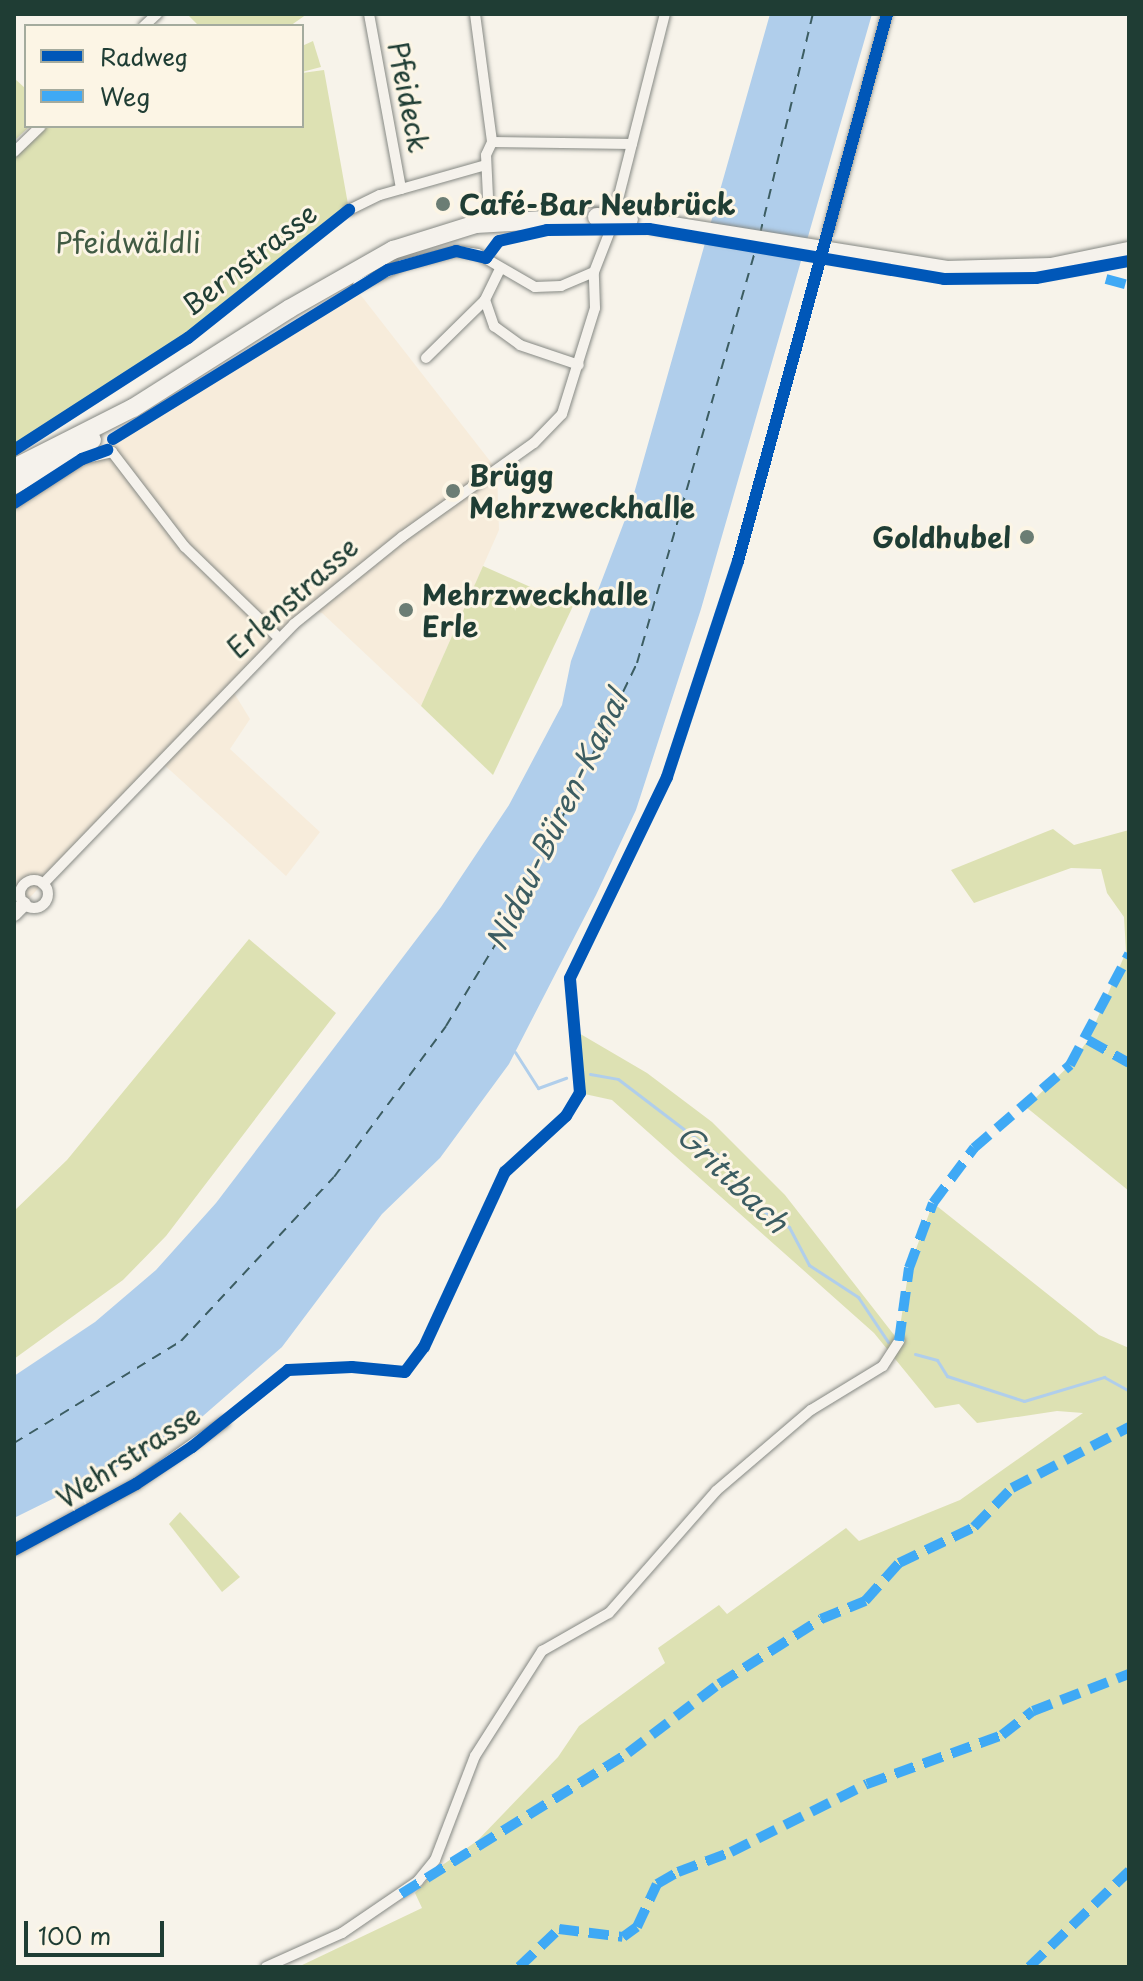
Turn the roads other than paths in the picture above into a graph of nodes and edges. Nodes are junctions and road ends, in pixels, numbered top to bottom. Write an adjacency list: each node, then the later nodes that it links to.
1 (369, 14): 10 (street, Pfeideck)
2 (475, 14): 6 (street)
3 (665, 14): 7 (street, Erlenstrasse)
4 (887, 14): 13 (street)
5 (39, 128): 8 (street)
6 (492, 142): 7 (street); 9 (street)
7 (632, 144): 16 (street, Erlenstrasse)
8 (14, 152)
9 (486, 165): 10 (street, Bernstrasse); 11 (street)
10 (401, 189): 12 (street, Bernstrasse)
11 (488, 197)
12 (349, 210)
13 (828, 232)
14 (1129, 251): 21 (highway, bridge)
15 (500, 269): 16 (street); 17 (street); 18 (street)
16 (594, 272): 20 (street, Erlenstrasse)
17 (358, 285)
18 (485, 300): 19 (street); 20 (street)
19 (426, 358)
20 (579, 365): 23 (street, Erlenstrasse)
21 (17, 474)
22 (14, 503): 23 (street)
23 (279, 638): 24 (street, Erlenstrasse)
24 (43, 884): 25 (street); 25 (street)
25 (19, 909)
26 (895, 1350): 29 (street)
27 (224, 1422): 28 (street, Wehrstrasse)
28 (14, 1550)
29 (266, 1967)

